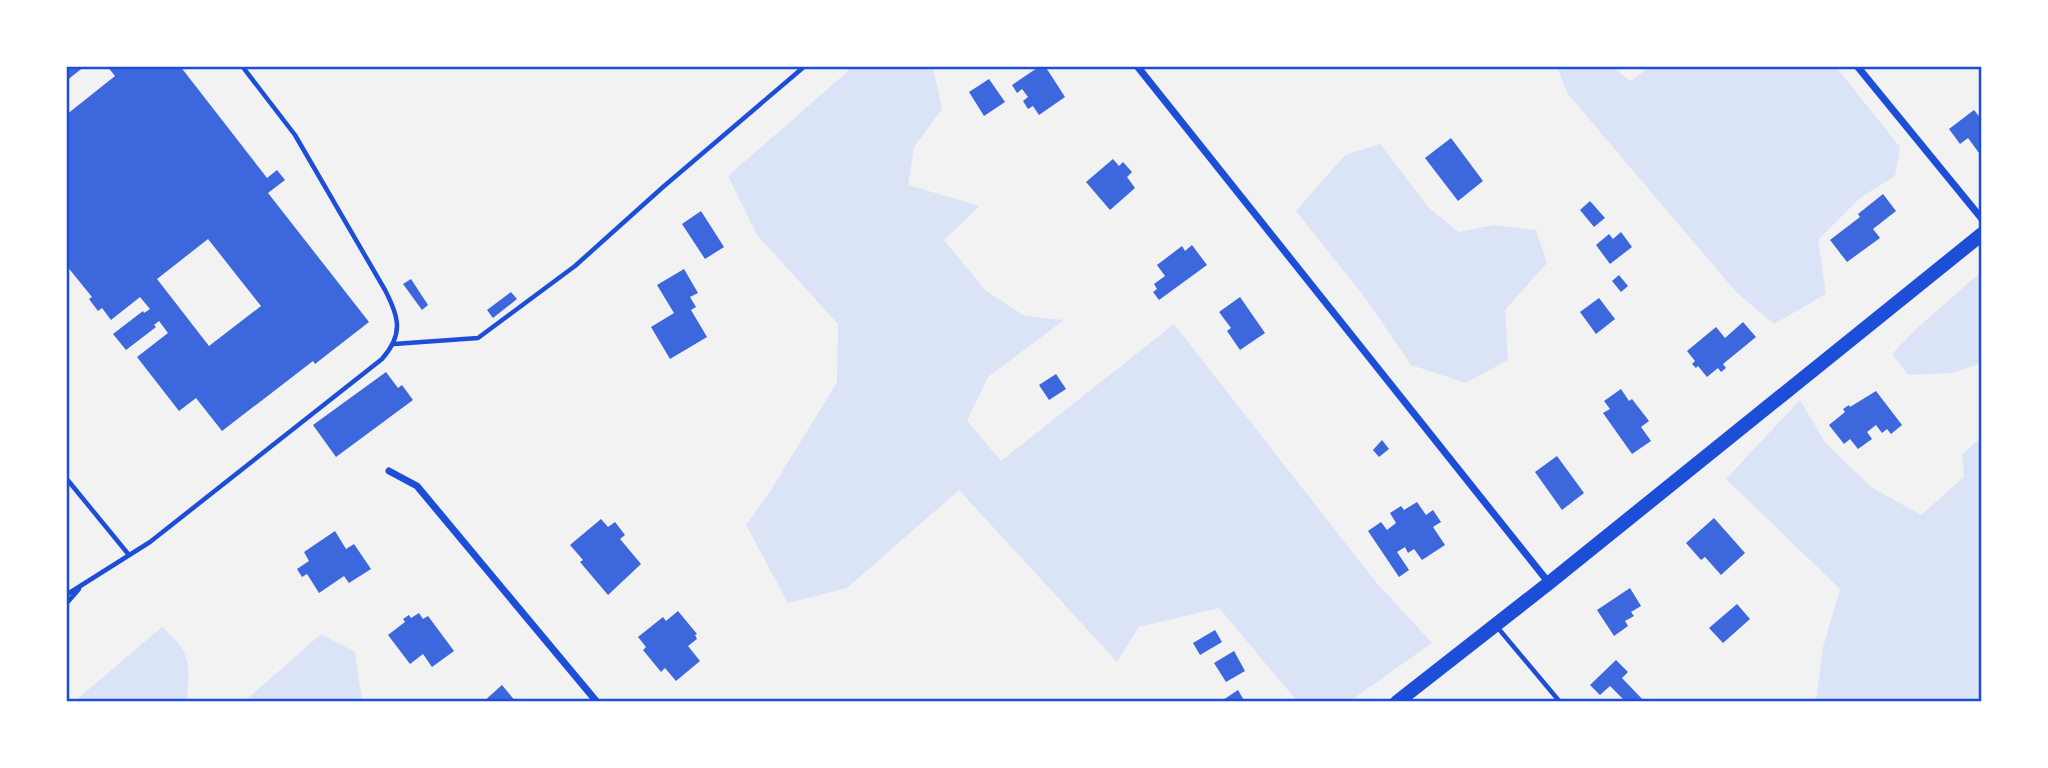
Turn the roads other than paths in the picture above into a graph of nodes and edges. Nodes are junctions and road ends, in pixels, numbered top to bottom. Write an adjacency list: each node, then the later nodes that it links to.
1 (242, 66): 7 (lane)
2 (805, 66): 7 (lane)
3 (1137, 66): 11 (street)
4 (1857, 66): 5 (street)
5 (1982, 219)
6 (1982, 234): 11 (main road)
7 (394, 344): 10 (lane)
8 (389, 471): 16 (street)
9 (66, 478): 10 (lane)
10 (129, 555): 12 (lane)
11 (1549, 583): 15 (main road)
12 (82, 586): 13 (lane); 14 (lane)
13 (66, 595)
14 (66, 604)
15 (1495, 625): 17 (main road); 18 (lane)
16 (597, 702)
17 (1397, 702)
18 (1560, 702)

